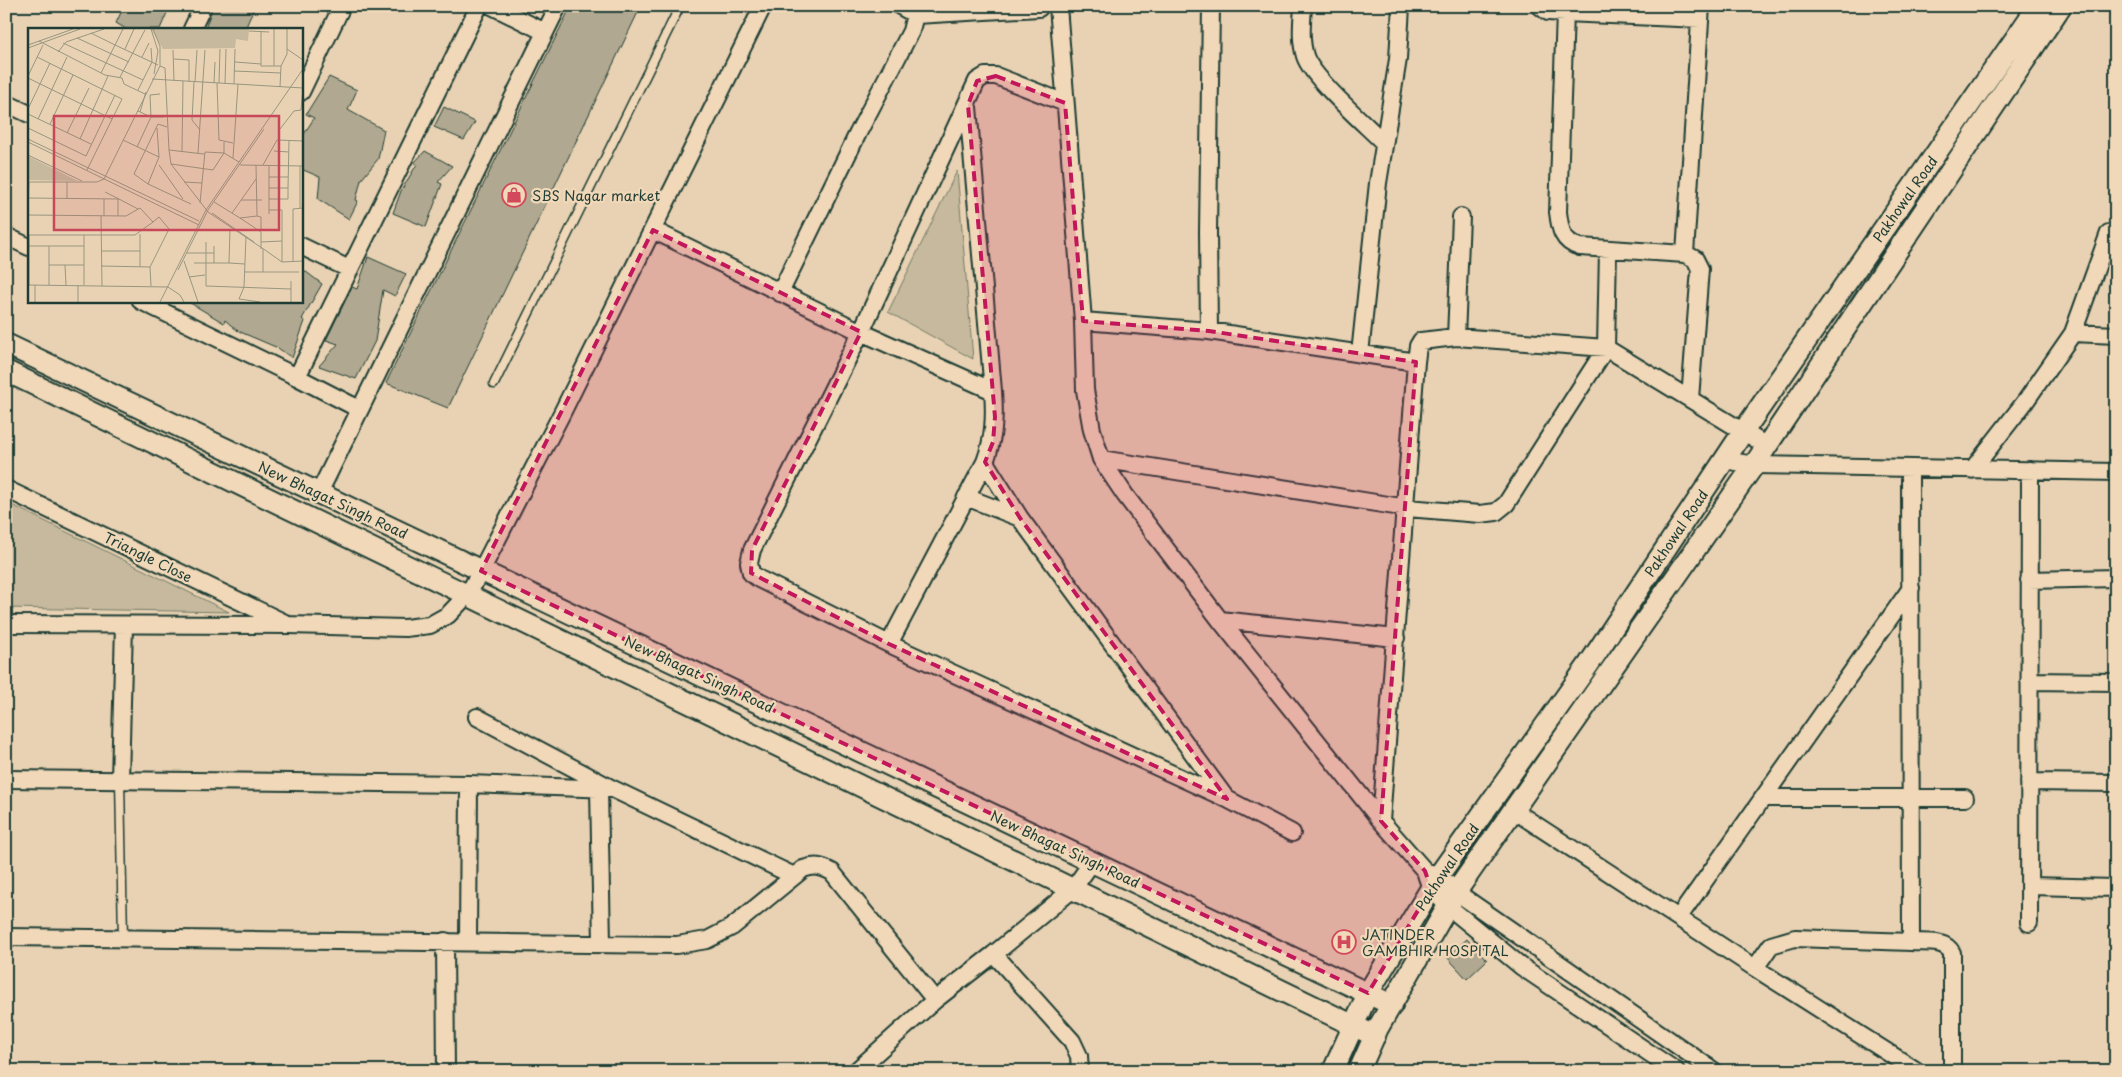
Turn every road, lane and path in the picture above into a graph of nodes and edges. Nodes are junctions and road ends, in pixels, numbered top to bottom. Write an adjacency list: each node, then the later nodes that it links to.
1 (203, 6): 20 (street)
2 (342, 6): 22 (street)
3 (479, 6): 36 (street)
4 (492, 6): 21 (street)
5 (558, 6): 21 (street)
6 (680, 6): 51 (lane)
7 (763, 6): 29 (street, Triangle Close)
8 (900, 6): 17 (street)
9 (1058, 6): 24 (street)
10 (1211, 6): 40 (street)
11 (1303, 6): 27 (street)
12 (1401, 6): 27 (street)
13 (1540, 6): 18 (street)
14 (2038, 6): 55 (street, Pakhowal Road)
15 (2061, 6): 56 (street, Pakhowal Road)
16 (1039, 8): 17 (street)
17 (917, 10): 37 (street)
18 (1565, 13): 19 (street); 34 (street)
19 (1701, 13): 35 (street)
20 (192, 28)
21 (545, 32): 54 (street)
22 (302, 90)
23 (6, 103): 26 (street)
24 (1065, 104): 25 (street); 39 (street)
25 (968, 105): 41 (street); 52 (street)
26 (28, 114)
27 (1384, 142): 47 (street)
28 (1461, 217): 44 (street)
29 (654, 230): 37 (street); 71 (street, Triangle Close)
30 (2116, 233): 42 (street)
31 (6, 236): 32 (street)
32 (28, 246)
33 (302, 246): 36 (street)
34 (1608, 249): 35 (street); 46 (street)
35 (1685, 254): 53 (street)
36 (349, 269): 50 (street)
37 (780, 293): 41 (street)
38 (143, 302): 50 (street)
39 (1083, 321): 40 (street); 57 (street)
40 (1209, 331): 47 (street)
41 (862, 332): 52 (street); 81 (street)
42 (2073, 332): 43 (street); 62 (street)
43 (2116, 335)
44 (1456, 337): 46 (street); 48 (street)
45 (6, 344): 66 (street, New Bhagat Singh Road)
46 (1606, 348): 53 (street); 68 (street)
47 (1360, 354): 48 (street)
48 (1416, 362): 68 (street)
49 (6, 370): 69 (street, New Bhagat Singh Road)
50 (297, 378): 54 (street)
51 (494, 384)
52 (993, 391): 59 (street)
53 (1690, 399): 55 (street)
54 (359, 408): 66 (street)
55 (1743, 432): 56 (street); 58 (street, Pakhowal Road)
56 (1767, 446): 60 (street, Pakhowal Road)
57 (1101, 459): 68 (street); 76 (street)
58 (1724, 460): 60 (street); 100 (street, Pakhowal Road)
59 (985, 462): 67 (street); 70 (street)
60 (1754, 465): 61 (street); 95 (street, Pakhowal Road)
61 (1910, 469): 62 (street); 74 (street)
62 (1972, 470): 63 (street)
63 (2030, 470): 64 (street); 73 (street)
64 (2116, 472)
65 (6, 489): 79 (street, Triangle Close)
66 (319, 493): 69 (street); 71 (street, New Bhagat Singh Road)
67 (966, 497): 70 (street); 81 (street)
68 (1407, 508): 80 (street)
69 (308, 517): 75 (street, New Bhagat Singh Road)
70 (1020, 518): 94 (street)
71 (481, 570): 75 (street, Triangle Close); 98 (street, New Bhagat Singh Road)
72 (2116, 578): 73 (street)
73 (2029, 580): 82 (street)
74 (1911, 588): 91 (street); 92 (street)
75 (468, 594): 79 (street, Triangle Close); 103 (street, New Bhagat Singh Road)
76 (1220, 620): 80 (street); 96 (street)
77 (6, 624): 78 (street, Triangle Close)
78 (124, 625): 79 (street, Triangle Close); 86 (street)
79 (289, 625)
80 (1396, 638): 96 (street)
81 (889, 644): 94 (street)
82 (2029, 681): 83 (street); 87 (street)
83 (2116, 682)
84 (478, 717): 90 (street)
85 (6, 779): 86 (street)
86 (120, 780): 89 (street); 108 (lane)
87 (2029, 782): 88 (street); 101 (street)
88 (2116, 782)
89 (468, 784): 90 (street); 110 (street)
90 (606, 789): 99 (street); 112 (street)
91 (1762, 798): 92 (street); 105 (street)
92 (1911, 798): 93 (street); 111 (street)
93 (1965, 798)
94 (1227, 799): 97 (street)
95 (1513, 810): 104 (street, Pakhowal Road); 105 (street)
96 (1381, 821): 100 (street)
97 (1292, 833)
98 (1092, 862): 103 (street); 115 (street, New Bhagat Singh Road)
99 (794, 876): 112 (street); 116 (street)
100 (1432, 878): 104 (street); 115 (street, Pakhowal Road)
101 (2029, 886): 102 (street); 106 (street)
102 (2116, 888)
103 (1073, 889): 113 (street); 118 (street, New Bhagat Singh Road)
104 (1453, 900): 117 (street, Pakhowal Road); 120 (street); 121 (street)
105 (1679, 917): 114 (street)
106 (2029, 923)
107 (6, 937): 108 (street)
108 (123, 939): 109 (street)
109 (445, 941): 110 (street); 122 (street)
110 (468, 941): 112 (street)
111 (1911, 942): 114 (street); 130 (street)
112 (602, 943)
113 (994, 954): 116 (street); 124 (street)
114 (1755, 968): 129 (street)
115 (1368, 993): 117 (street, New Bhagat Singh Road); 118 (street, Pakhowal Road)
116 (935, 1000): 123 (street)
117 (1392, 1004): 119 (street, Pakhowal Road)
118 (1354, 1024): 119 (street, New Bhagat Singh Road); 125 (street, Pakhowal Road)
119 (1375, 1036): 126 (street, Pakhowal Road)
120 (1662, 1036): 121 (street); 128 (street)
121 (1661, 1066): 127 (street)
122 (446, 1071)
123 (856, 1071)
124 (1080, 1071)
125 (1333, 1071)
126 (1359, 1071)
127 (1676, 1071)
128 (1714, 1071)
129 (1917, 1071)
130 (1952, 1071)

